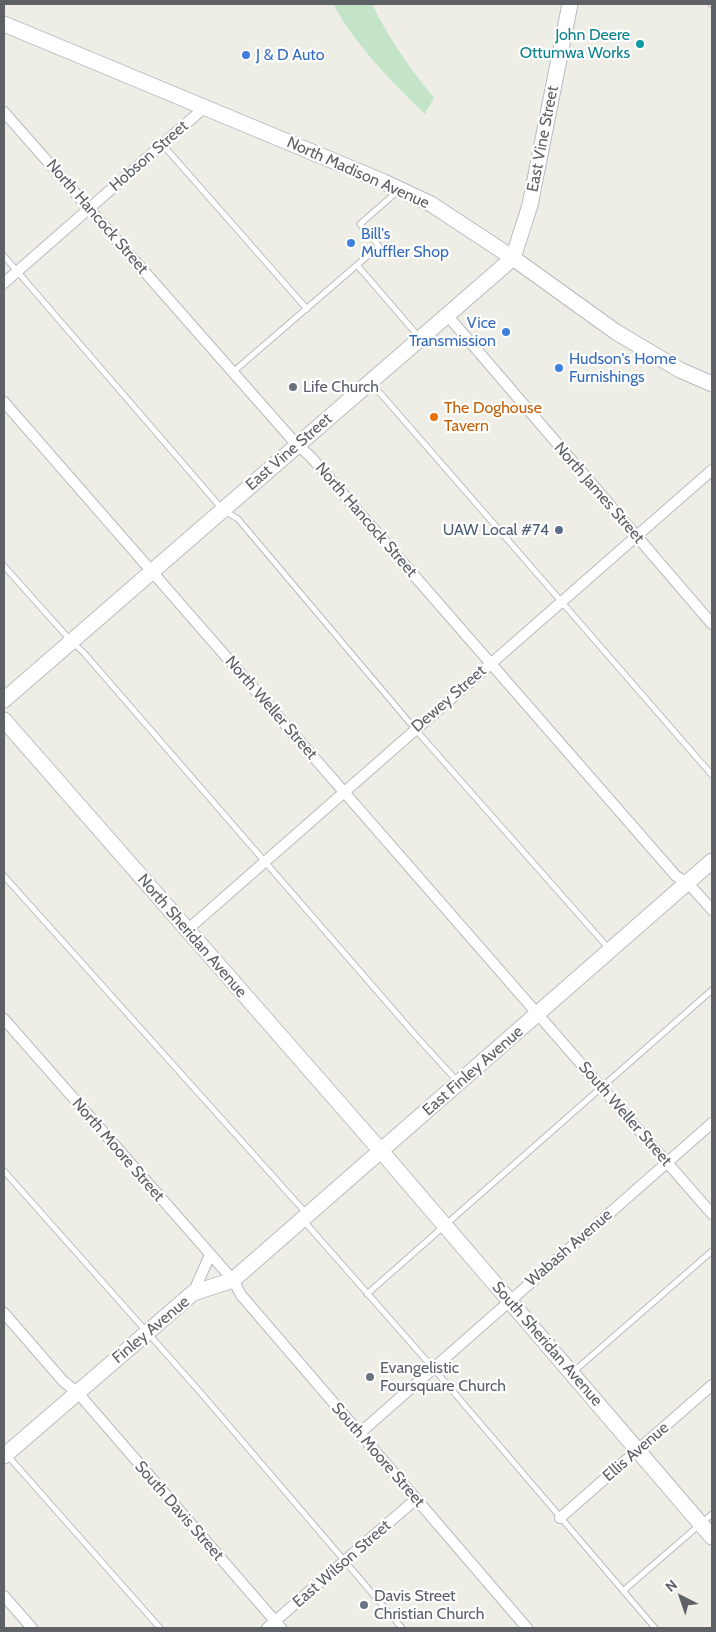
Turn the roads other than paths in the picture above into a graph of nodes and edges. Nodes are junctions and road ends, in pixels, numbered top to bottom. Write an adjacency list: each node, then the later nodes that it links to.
1 (570, 4): 9 (main road, East Vine Street)
2 (4, 24): 3 (main road, North Madison Avenue)
3 (204, 108): 5 (street, Hobson Street); 6 (main road, North Madison Avenue)
4 (4, 112): 7 (street, North Hancock Street)
5 (163, 145): 7 (street, Hobson Street); 13 (lane)
6 (400, 190): 9 (main road, North Madison Avenue); 10 (lane)
7 (89, 208): 11 (street, Hobson Street); 16 (street, North Hancock Street)
8 (4, 256): 11 (lane)
9 (513, 258): 14 (main road, East Vine Street); 18 (main road, North Madison Avenue)
10 (357, 265): 13 (lane); 15 (lane)
11 (17, 271): 12 (street, Hobson Street); 22 (lane)
12 (4, 283)
13 (307, 309): 16 (lane)
14 (447, 315): 15 (main road, East Vine Street); 23 (street, North James Street)
15 (420, 338): 17 (main road, East Vine Street)
16 (233, 372): 20 (street, North Hancock Street)
17 (368, 383): 20 (main road, East Vine Street); 26 (lane)
18 (712, 384)
19 (4, 402): 25 (street, North Weller Street)
20 (297, 445): 22 (main road, East Vine Street); 29 (street, North Hancock Street)
21 (712, 471): 23 (street, Dewey Street)
22 (222, 510): 25 (main road, East Vine Street); 32 (lane)
23 (636, 536): 26 (street, Dewey Street); 27 (street, North James Street)
24 (4, 566): 28 (lane)
25 (152, 571): 28 (main road, East Vine Street); 34 (street, North Weller Street)
26 (562, 601): 29 (street, Dewey Street); 33 (lane)
27 (712, 624)
28 (71, 641): 30 (main road, East Vine Street); 35 (lane)
29 (490, 664): 32 (street, Dewey Street); 38 (street, North Hancock Street)
30 (4, 700)
31 (4, 720): 40 (main road, North Sheridan Avenue)
32 (416, 729): 34 (street, Dewey Street); 41 (lane)
33 (712, 775)
34 (344, 792): 35 (street, Dewey Street); 43 (street, North Weller Street)
35 (265, 861): 40 (street, Dewey Street); 45 (lane)
36 (712, 861): 38 (main road, East Finley Avenue)
37 (4, 876): 52 (lane)
38 (688, 883): 39 (street, North Hancock Street); 41 (main road, East Finley Avenue)
39 (712, 910)
40 (187, 930): 48 (main road, North Sheridan Avenue)
41 (610, 950): 43 (main road, East Finley Avenue)
42 (712, 990): 46 (lane)
43 (538, 1014): 45 (main road, East Finley Avenue); 46 (street, South Weller Street)
44 (4, 1019): 55 (street, North Moore Street)
45 (459, 1083): 48 (main road, East Finley Avenue)
46 (602, 1087): 49 (street, South Weller Street); 53 (lane)
47 (712, 1123): 49 (street, Wabash Avenue)
48 (381, 1151): 52 (main road, East Finley Avenue); 53 (main road, South Sheridan Avenue)
49 (667, 1162): 51 (street, South Weller Street); 59 (street, Wabash Avenue)
50 (4, 1171): 61 (lane)
51 (712, 1214)
52 (305, 1217): 56 (main road, East Finley Avenue); 58 (lane)
53 (445, 1225): 58 (lane); 59 (main road, South Sheridan Avenue)
54 (712, 1252): 63 (lane)
55 (210, 1255): 56 (street, North Moore Street); 57 (street)
56 (233, 1280): 57 (main road, Finley Avenue); 66 (street, South Moore Street)
57 (193, 1294): 61 (main road, Finley Avenue)
58 (367, 1294): 62 (lane)
59 (510, 1301): 62 (street, Wabash Avenue); 63 (main road, South Sheridan Avenue)
60 (4, 1313): 65 (street, South Davis Street)
61 (148, 1334): 65 (main road, Finley Avenue); 73 (lane)
62 (433, 1368): 66 (street, Wabash Avenue); 70 (lane)
63 (571, 1373): 67 (main road, South Sheridan Avenue)
64 (712, 1386): 67 (street, Ellis Avenue)
65 (78, 1393): 68 (main road); 76 (street, South Davis Street)
66 (360, 1433): 69 (street, South Moore Street)
67 (638, 1450): 70 (street, Ellis Avenue); 71 (main road, South Sheridan Avenue)
68 (5, 1454): 78 (lane)
69 (416, 1499): 73 (street, East Wilson Street); 80 (street, South Moore Street)
70 (560, 1518): 74 (lane)
71 (706, 1519): 72 (main road, South Sheridan Avenue); 74 (lane)
72 (712, 1537)
73 (345, 1561): 76 (street, East Wilson Street); 79 (lane)
74 (623, 1591): 81 (lane)
75 (4, 1596): 77 (street)
76 (274, 1626)
77 (32, 1628)
78 (160, 1628)
79 (402, 1628)
80 (527, 1628)
81 (655, 1628)

